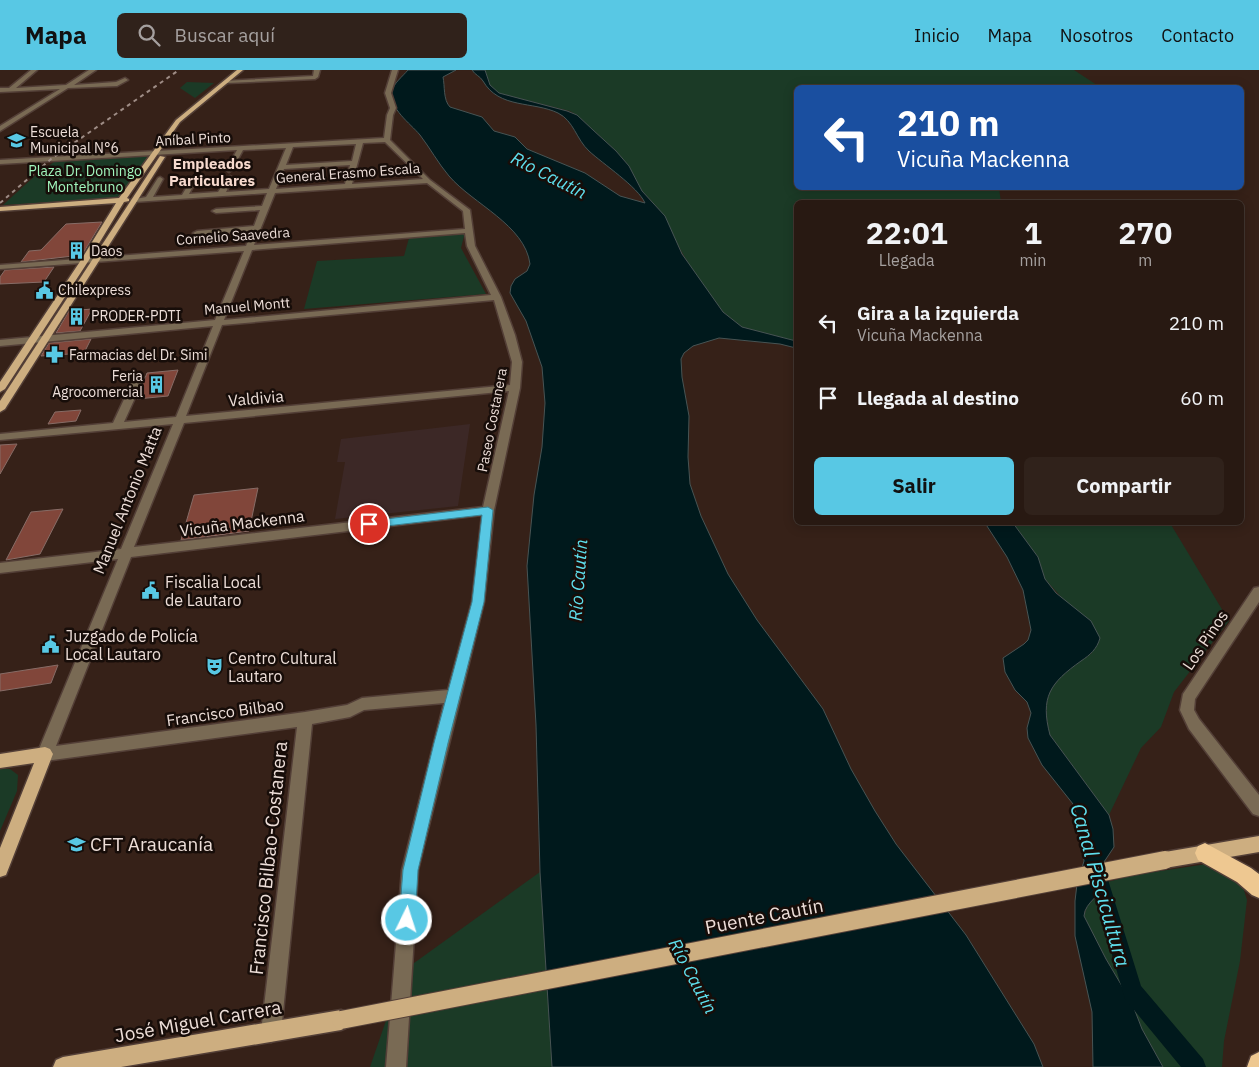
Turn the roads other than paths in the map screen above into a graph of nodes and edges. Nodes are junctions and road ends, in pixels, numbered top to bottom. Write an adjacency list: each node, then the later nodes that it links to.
1 (34, 70): 9 (street)
2 (93, 70): 6 (street)
3 (240, 70): 7 (main road)
4 (317, 70): 7 (street)
5 (395, 70): 18 (street)
6 (76, 81): 9 (street); 10 (street); 10 (street)
7 (227, 81): 14 (main road)
8 (0, 84): 9 (street)
9 (17, 84): 11 (street)
10 (67, 87): 11 (street); 16 (street)
11 (11, 89): 12 (street); 13 (street)
12 (0, 90)
13 (0, 98)
14 (187, 112): 22 (main road); 23 (main road)
15 (0, 122): 16 (street)
16 (11, 122): 17 (street)
17 (0, 129)
18 (387, 140): 19 (street, Aníbal Pinto); 28 (street, Paseo Costanera)
19 (360, 142): 20 (street, Aníbal Pinto); 25 (street)
20 (290, 146): 21 (street, Aníbal Pinto); 26 (street, Manuel Antonio Matta)
21 (241, 148): 23 (street, Aníbal Pinto); 32 (street)
22 (154, 153): 23 (street, Aníbal Pinto); 24 (street, Aníbal Pinto); 36 (main road)
23 (164, 153): 35 (main road)
24 (0, 162)
25 (354, 163): 26 (street); 30 (street)
26 (281, 167): 31 (street, Manuel Antonio Matta)
27 (160, 179): 34 (street)
28 (428, 181): 30 (street, General Erasmo Escala); 41 (street, Paseo Costanera)
29 (193, 182): 33 (street)
30 (348, 186): 31 (street, General Erasmo Escala)
31 (270, 191): 32 (street, General Erasmo Escala); 37 (street, Manuel Antonio Matta)
32 (221, 194): 33 (street, General Erasmo Escala)
33 (184, 197): 34 (street, General Erasmo Escala)
34 (148, 199): 35 (street, General Erasmo Escala)
35 (134, 200): 36 (main road, General Erasmo Escala); 44 (main road)
36 (121, 201): 38 (main road, General Erasmo Escala); 45 (main road)
37 (264, 208): 39 (street); 40 (street, Manuel Antonio Matta)
38 (0, 209)
39 (216, 211)
40 (256, 228): 42 (street); 43 (street, Manuel Antonio Matta)
41 (468, 231): 43 (street, Cornelio Saavedra); 47 (street, Paseo Costanera)
42 (197, 232)
43 (248, 247): 44 (street, Cornelio Saavedra); 48 (street, Manuel Antonio Matta)
44 (96, 259): 45 (street, Cornelio Saavedra); 49 (main road)
45 (85, 260): 46 (street, Cornelio Saavedra); 50 (main road)
46 (0, 267)
47 (496, 297): 48 (street, Manuel Montt); 53 (street, Paseo Costanera)
48 (220, 323): 49 (street, Manuel Montt); 56 (street, Manuel Antonio Matta)
49 (46, 339): 50 (street, Manuel Montt); 55 (main road)
50 (33, 340): 51 (street, Manuel Montt); 54 (main road)
51 (0, 343)
52 (139, 378): 57 (street)
53 (516, 388): 56 (street, Valdivia); 59 (street, Paseo Costanera)
54 (0, 389)
55 (0, 409)
56 (180, 420): 57 (street, Valdivia); 60 (street, Manuel Antonio Matta)
57 (117, 426): 58 (street, Valdivia)
58 (0, 437)
59 (488, 510): 60 (street, Vicuña Mackenna); 63 (street, Paseo Costanera)
60 (126, 553): 61 (street, Vicuña Mackenna); 65 (street, Manuel Antonio Matta)
61 (0, 568)
62 (1259, 592): 67 (street, Los Pinos)
63 (454, 696): 64 (street, Francisco Bilbao); 75 (street, Paseo Costanera)
64 (304, 719): 65 (street, Francisco Bilbao); 73 (street, Francisco Bilbao-Costanera)
65 (45, 754): 66 (main road, Francisco Bilbao); 70 (main road, Manuel Antonio Matta)
66 (0, 761)
67 (1259, 808)
68 (1259, 844): 69 (main road, Puente Cautín)
69 (1205, 853): 71 (highway); 72 (main road, Puente Cautín, bridge)
70 (0, 869)
71 (1259, 888)
72 (341, 1020): 73 (main road, José Miguel Carrera)
73 (271, 1032): 74 (main road, José Miguel Carrera)
74 (63, 1067)
75 (396, 1067)

